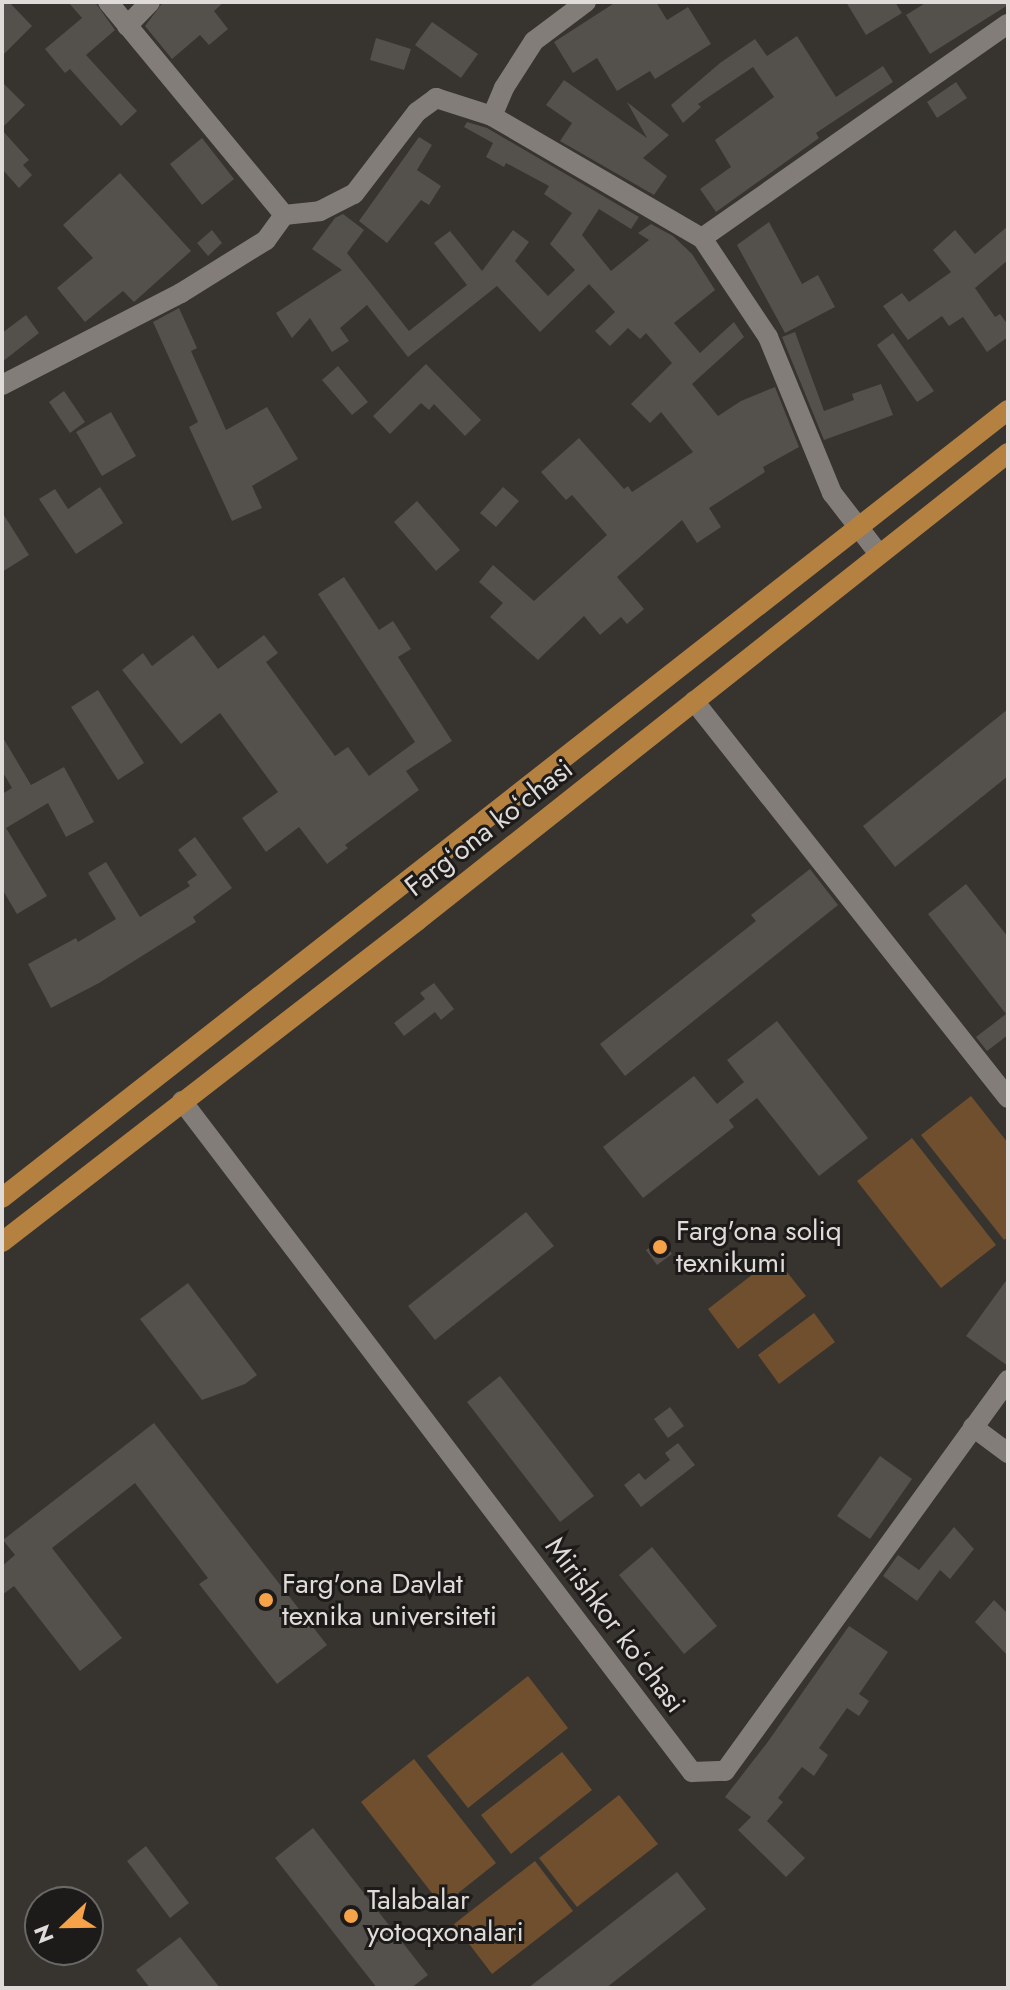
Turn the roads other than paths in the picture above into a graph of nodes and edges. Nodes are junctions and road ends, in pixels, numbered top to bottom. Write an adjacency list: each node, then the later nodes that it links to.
1 (108, 2): 5 (street)
2 (150, 2): 5 (street)
3 (586, 2): 6 (street)
4 (1008, 24): 8 (street)
5 (127, 26): 7 (street)
6 (492, 116): 7 (street); 8 (street)
7 (284, 215): 9 (street)
8 (702, 238): 12 (street)
9 (2, 385)
10 (1008, 410): 12 (main road, Fargʻona koʻchasi)
11 (1006, 459): 13 (main road, Fargʻona koʻchasi)
12 (860, 528): 13 (street); 15 (main road, Fargʻona koʻchasi)
13 (879, 554): 14 (main road, Fargʻona koʻchasi)
14 (694, 701): 16 (main road, Fargʻona koʻchasi); 17 (street)
15 (263, 994): 16 (main road); 19 (main road, Fargʻona koʻchasi)
16 (284, 1020): 18 (main road, Fargʻona koʻchasi)
17 (1008, 1098)
18 (182, 1101): 20 (main road, Fargʻona koʻchasi); 22 (street, Mirishkor koʻchasi)
19 (2, 1198)
20 (2, 1242)
21 (1008, 1380): 22 (street, Mirishkor koʻchasi)
22 (973, 1427): 23 (street)
23 (1008, 1453)

